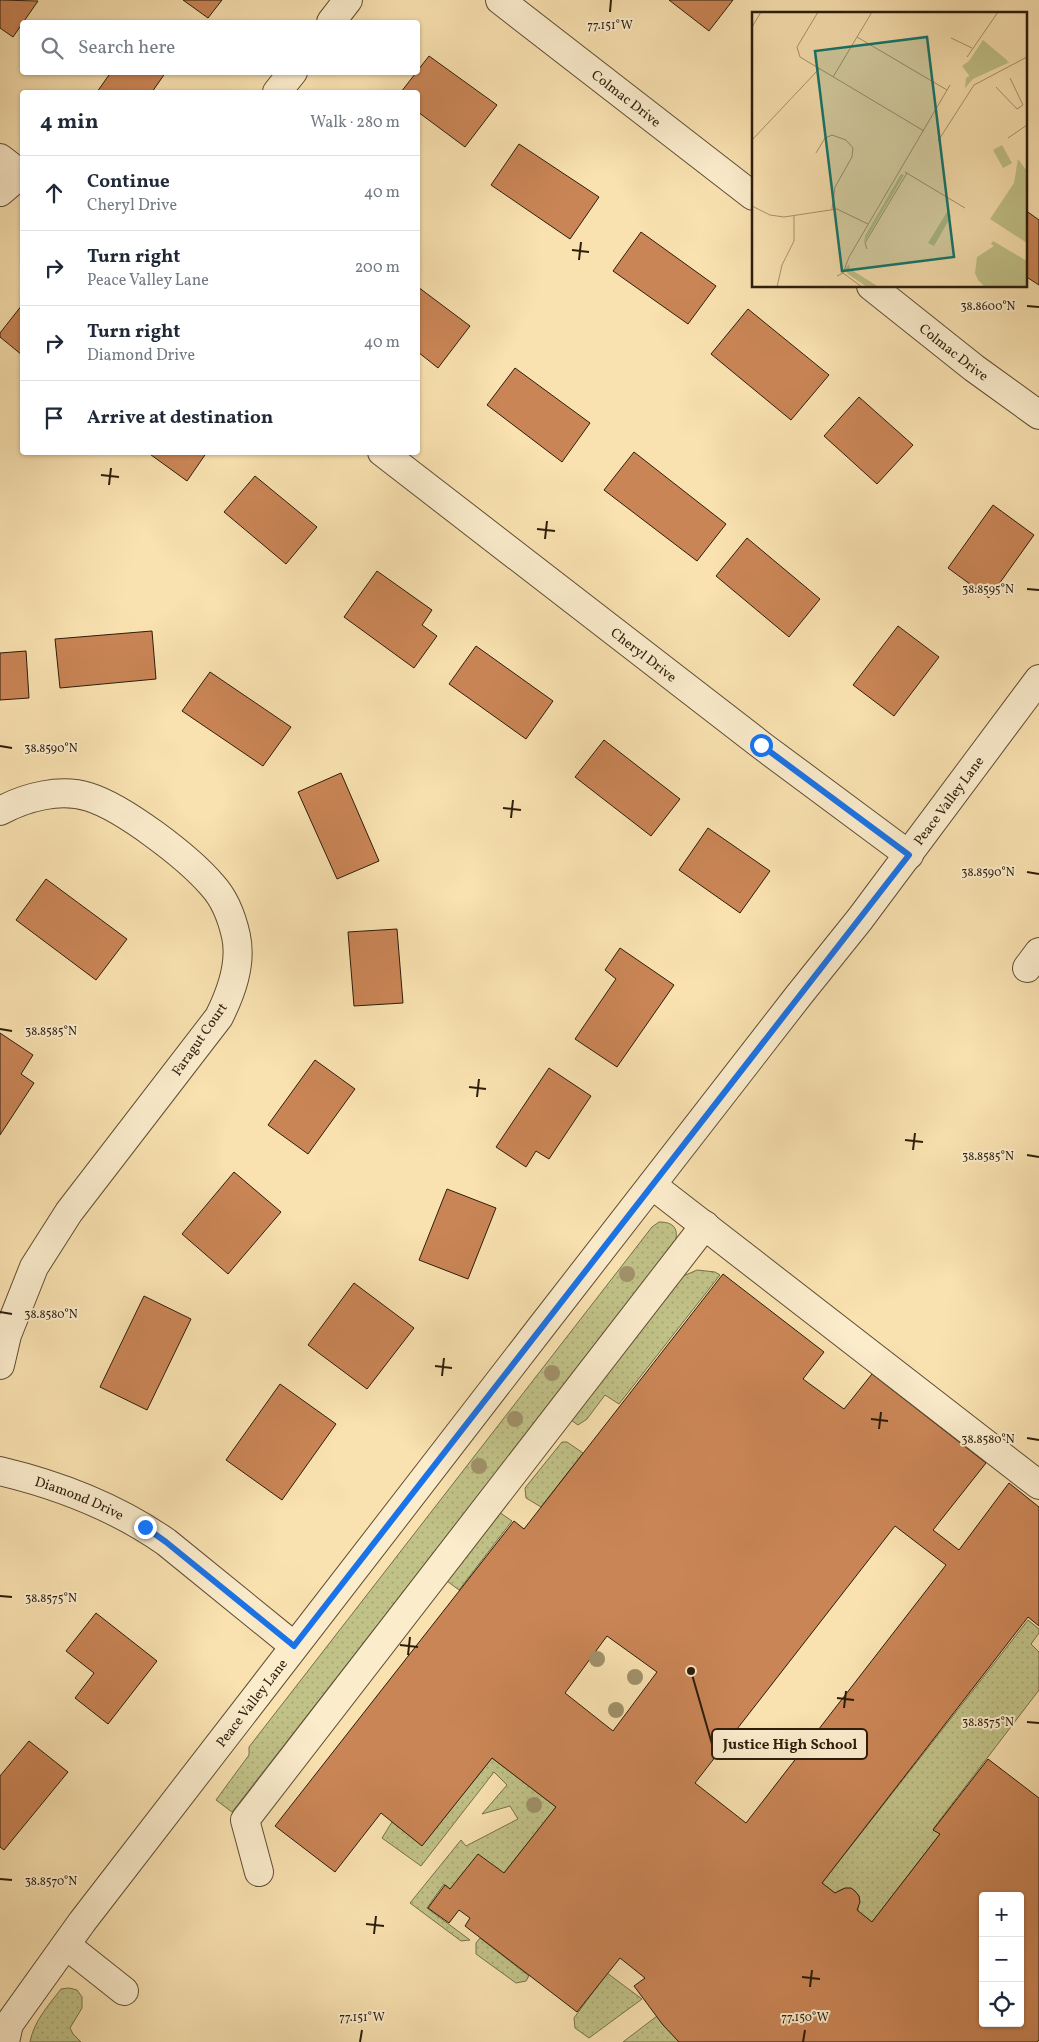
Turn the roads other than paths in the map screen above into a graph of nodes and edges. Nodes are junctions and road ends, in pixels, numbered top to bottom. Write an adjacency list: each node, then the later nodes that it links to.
1 (348, 0): 3 (street)
2 (500, 0): 10 (street, Colmac Drive)
3 (333, 20)
4 (291, 75): 5 (street)
5 (279, 90)
6 (0, 158): 7 (street)
7 (20, 173)
8 (20, 177): 9 (street)
9 (0, 192)
10 (752, 195)
11 (874, 288): 12 (street, Colmac Drive)
12 (1039, 415)
13 (386, 455): 16 (street, Cheryl Drive)
14 (1039, 679): 16 (street, Peace Valley Lane)
15 (0, 811): 19 (street, Faragut Court)
16 (909, 855): 17 (street, Peace Valley Lane)
17 (652, 1184): 18 (street); 22 (street, Peace Valley Lane)
18 (705, 1225): 21 (street); 23 (street)
19 (0, 1365)
20 (0, 1471): 22 (street, Diamond Drive)
21 (1039, 1485)
22 (294, 1646): 24 (street, Peace Valley Lane)
23 (259, 1872)
24 (66, 1945): 25 (street); 26 (street, Peace Valley Lane)
25 (124, 1991)
26 (5, 2042)

